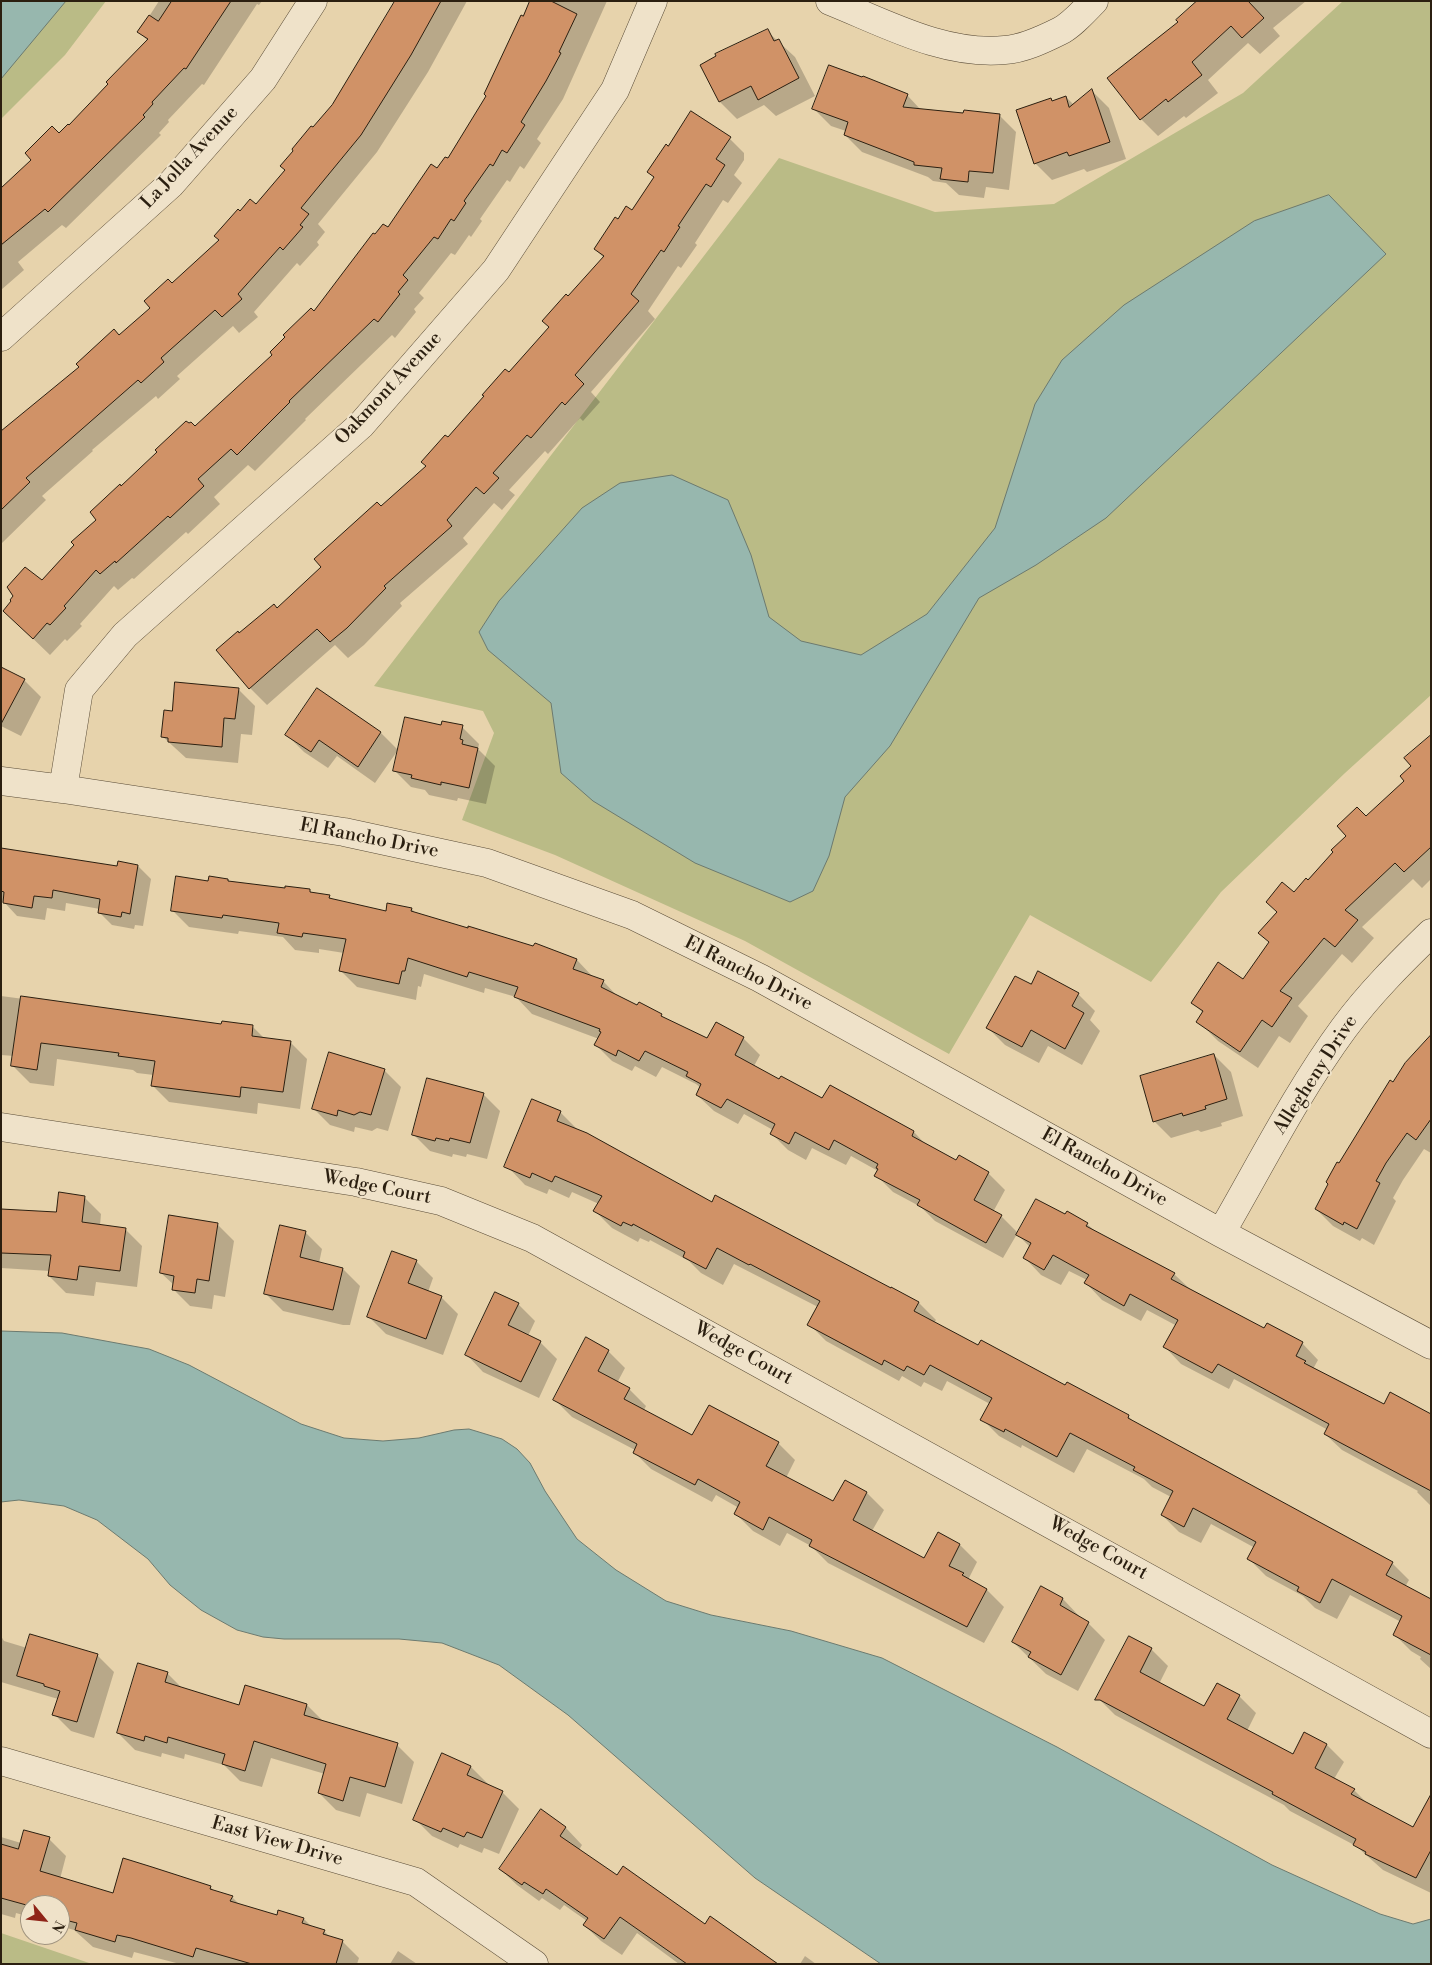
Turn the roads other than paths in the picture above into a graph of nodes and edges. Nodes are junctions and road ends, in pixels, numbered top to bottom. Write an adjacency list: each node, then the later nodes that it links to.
1 (313, 1): 5 (street, La Jolla Avenue)
2 (654, 1): 7 (street, Oakmont Avenue)
3 (830, 1): 4 (street)
4 (1094, 1)
5 (1, 337)
6 (1, 781): 7 (street, El Rancho Drive)
7 (63, 789): 10 (street, El Rancho Drive)
8 (1431, 932): 10 (street, Allegheny Drive)
9 (1, 1127): 12 (street, Wedge Court)
10 (1221, 1233): 11 (street, El Rancho Drive)
11 (1431, 1345)
12 (1431, 1734)
13 (1, 1761): 14 (street, East View Drive)
14 (534, 1964)

